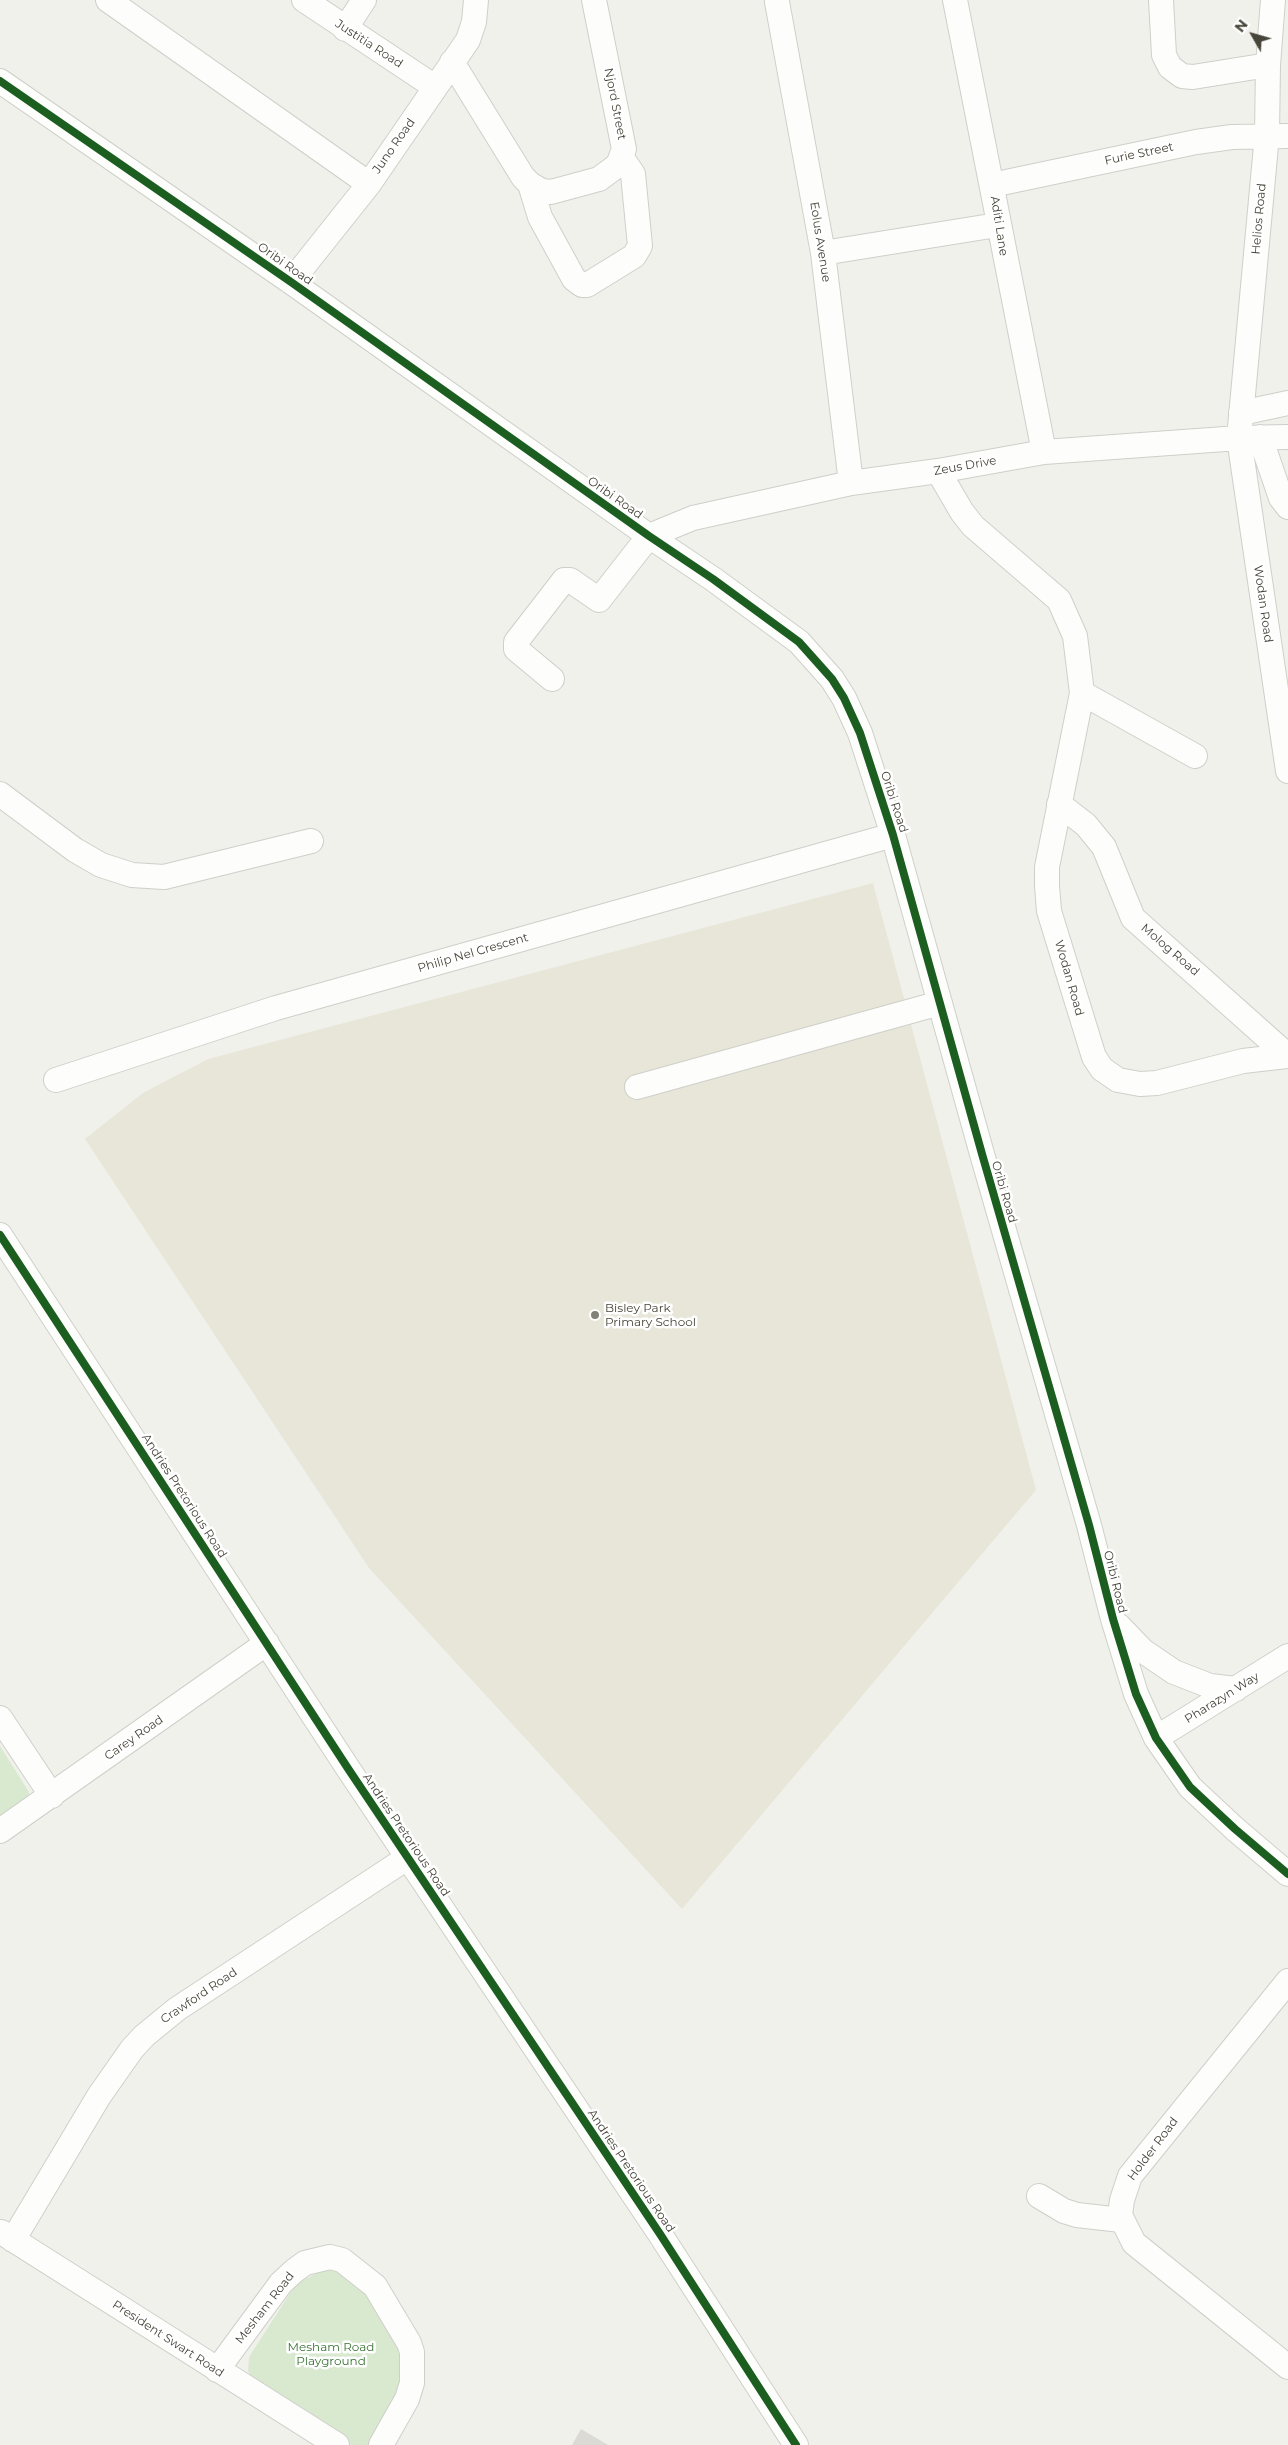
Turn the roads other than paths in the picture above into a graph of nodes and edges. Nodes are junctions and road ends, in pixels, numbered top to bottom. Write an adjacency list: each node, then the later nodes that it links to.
1 (108, 0): 17 (street)
2 (304, 0): 10 (street, Justitia Road)
3 (364, 0): 10 (street)
4 (476, 0): 11 (street, Juno Road)
5 (594, 0): 16 (street, Njord Street)
6 (955, 0): 18 (street, Aditi Lane)
7 (1161, 0): 12 (street)
8 (1273, 0): 12 (street, Helios Road)
9 (777, 2): 21 (street, Eolus Avenue)
10 (345, 29): 14 (street, Justitia Road)
11 (452, 62): 14 (street, Juno Road); 19 (street)
12 (1268, 65): 15 (street, Helios Road)
13 (0, 81): 22 (street, Oribi Road)
14 (435, 87): 17 (street, Juno Road)
15 (1278, 136): 18 (street, Furie Street); 24 (street, Helios Road)
16 (622, 158): 19 (street, Njord Street); 19 (street)
17 (369, 184): 22 (street, Juno Road)
18 (992, 185): 20 (street, Aditi Lane)
19 (541, 188)
20 (997, 225): 21 (street); 27 (street, Aditi Lane)
21 (823, 253): 29 (street, Eolus Avenue)
22 (292, 282): 31 (street, Oribi Road)
23 (1288, 403): 24 (street)
24 (1241, 414): 26 (street, Helios Road)
25 (1288, 437): 26 (street, Zeus Drive)
26 (1250, 438): 27 (street, Zeus Drive); 30 (street); 35 (street, Wodan Road)
27 (1044, 452): 28 (street, Zeus Drive)
28 (938, 471): 29 (street, Zeus Drive); 33 (street, Wodan Road)
29 (851, 483): 31 (street, Zeus Drive)
30 (1288, 507)
31 (649, 536): 32 (street); 38 (street, Oribi Road)
32 (552, 679)
33 (1082, 693): 34 (street); 37 (street, Wodan Road)
34 (1195, 756)
35 (1288, 771)
36 (0, 794): 39 (street)
37 (1059, 804): 41 (street, Molog Road); 41 (street, Wodan Road)
38 (893, 834): 40 (street, Oribi Road); 42 (street, Philip Nel Crescent)
39 (311, 841)
40 (940, 1003): 43 (street); 45 (street, Oribi Road)
41 (1288, 1056)
42 (56, 1080)
43 (637, 1087)
44 (0, 1235): 46 (street, Andries Pretorious Road)
45 (1113, 1619): 48 (street); 50 (street, Oribi Road)
46 (267, 1643): 51 (street, Carey Road); 53 (street, Andries Pretorious Road)
47 (1288, 1656): 48 (street, Pharazyn Way)
48 (1236, 1689): 50 (street, Pharazyn Way)
49 (0, 1718): 51 (street)
50 (1156, 1738): 54 (street, Oribi Road)
51 (52, 1796): 52 (street, Carey Road)
52 (0, 1831)
53 (407, 1858): 58 (street, Crawford Road); 63 (street, Andries Pretorious Road)
54 (1288, 1874)
55 (1288, 1981): 57 (street, Holder Road)
56 (1039, 2196): 57 (street)
57 (1121, 2220): 59 (street)
58 (7, 2236): 60 (street, President Swart Road)
59 (1288, 2368)
60 (217, 2370): 61 (street, President Swart Road); 62 (street, Mesham Road)
61 (337, 2445)
62 (381, 2445)
63 (796, 2445)

